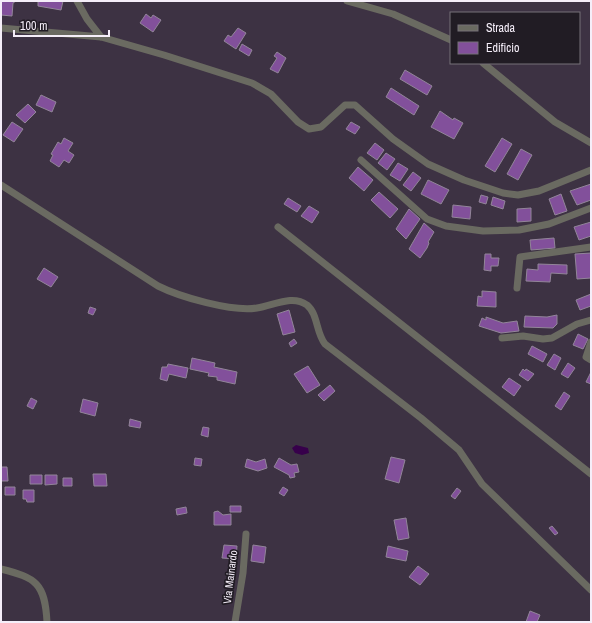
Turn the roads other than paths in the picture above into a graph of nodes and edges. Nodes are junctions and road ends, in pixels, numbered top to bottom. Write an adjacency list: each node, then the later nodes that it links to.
1 (78, 1): 4 (street)
2 (347, 1): 5 (street)
3 (1, 28): 4 (street)
4 (101, 37): 9 (street)
5 (450, 40)
6 (484, 64): 7 (street)
7 (591, 143)
8 (361, 160): 11 (street)
9 (591, 170)
10 (1, 185): 22 (street)
11 (591, 208)
12 (278, 227): 19 (street)
13 (591, 247): 14 (street)
14 (517, 288)
15 (591, 320): 16 (street)
16 (502, 338)
17 (591, 342): 18 (street)
18 (591, 360)
19 (591, 474)
20 (246, 534): 24 (street, Via Mainardo)
21 (1, 569): 23 (street)
22 (591, 590)
23 (47, 622)
24 (236, 622)

